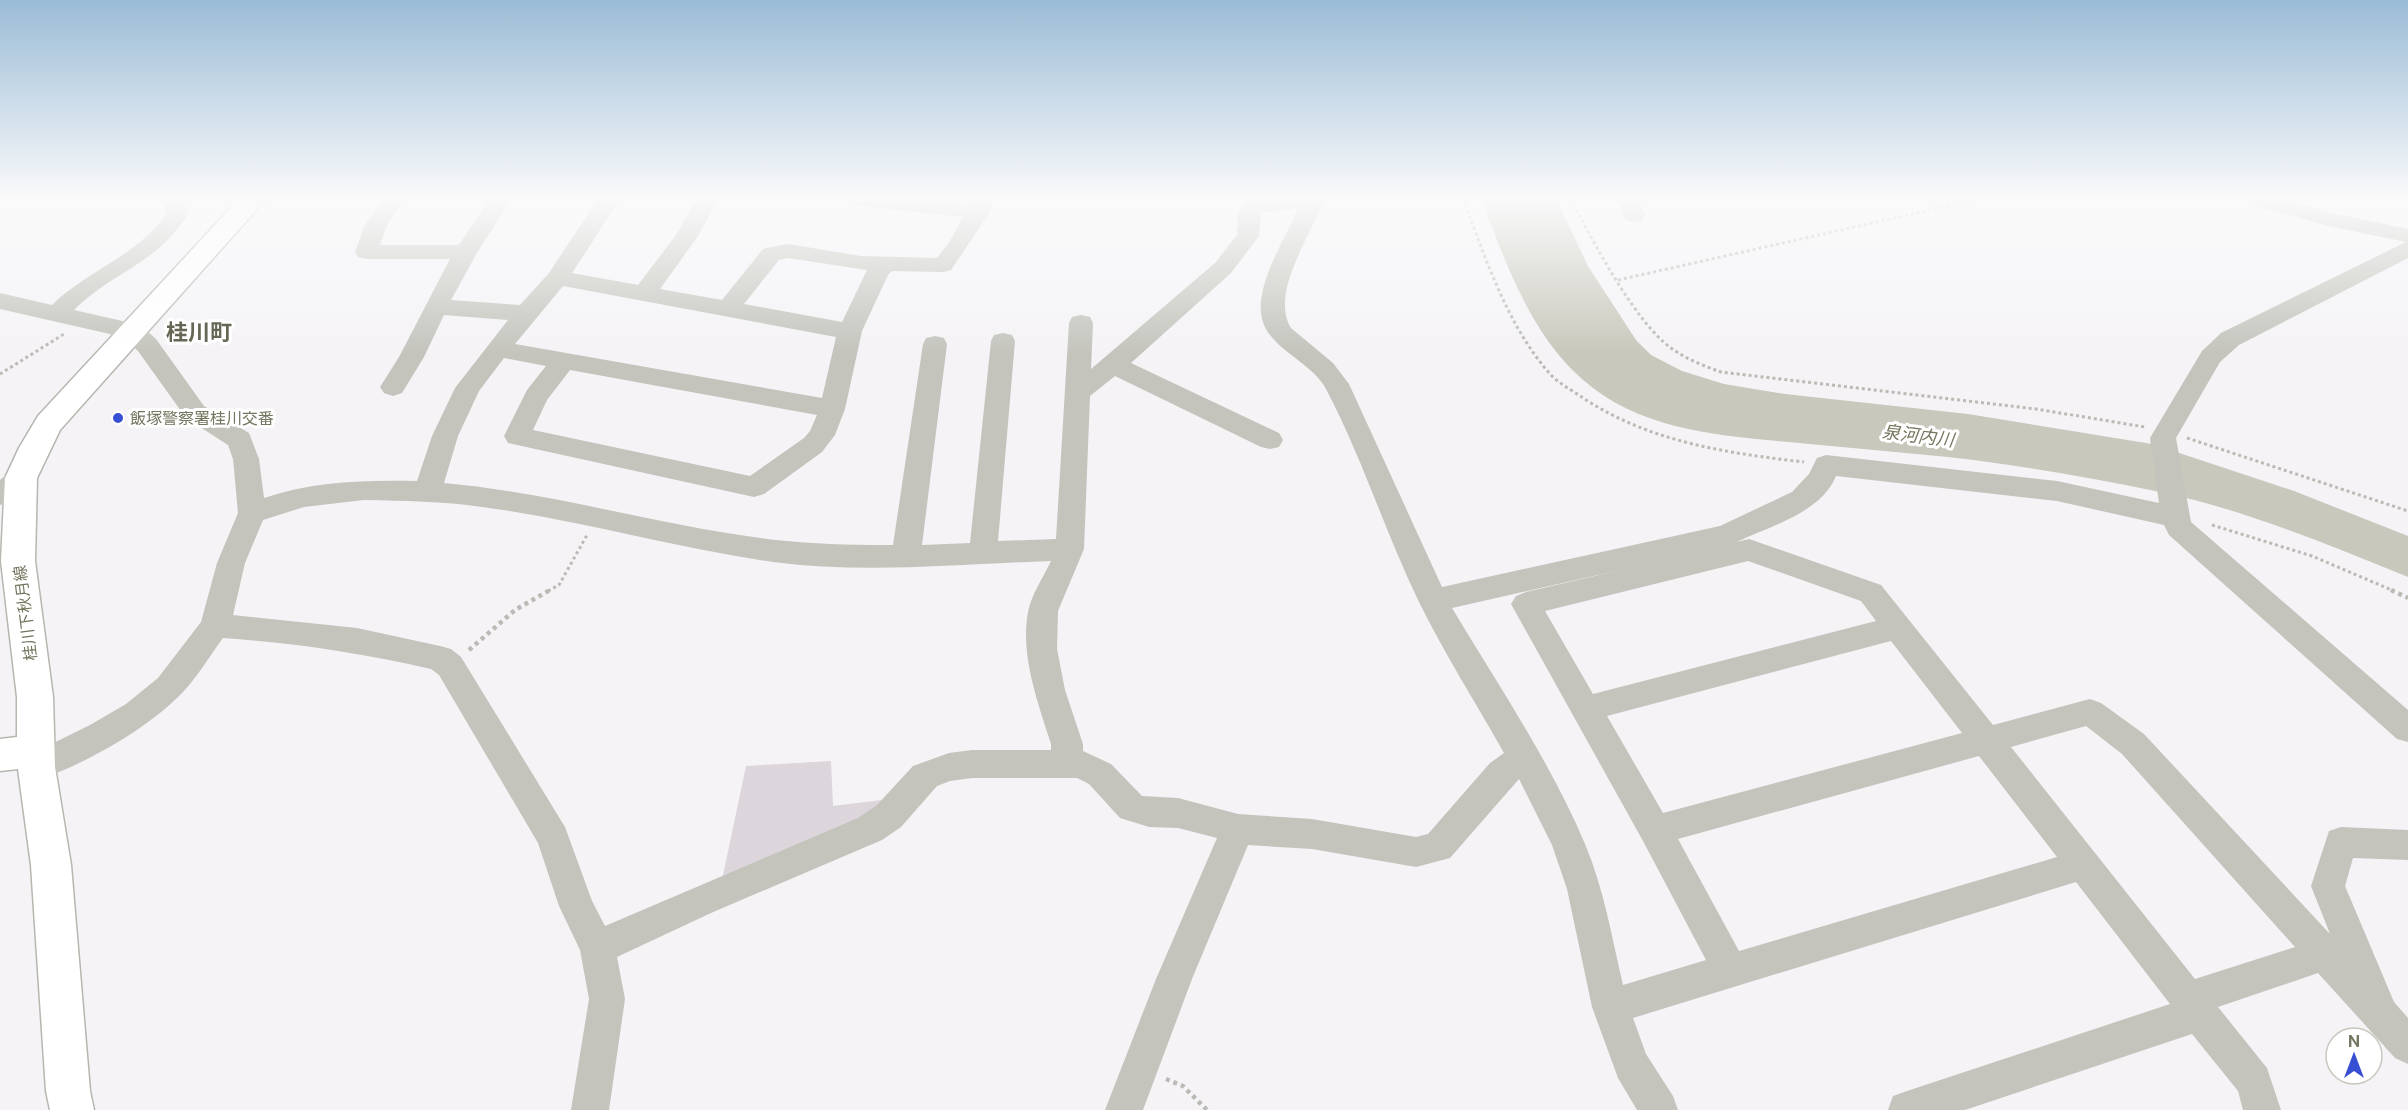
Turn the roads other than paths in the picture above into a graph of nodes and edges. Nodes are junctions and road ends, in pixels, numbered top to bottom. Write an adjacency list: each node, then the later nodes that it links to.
1 (141, 251): 18 (street)
2 (205, 251): 20 (main road, 桂川下秋月線)
3 (366, 251): 10 (street)
4 (575, 251): 12 (street)
5 (678, 251): 13 (street)
6 (956, 251): 11 (street)
7 (1236, 251): 26 (street)
8 (1291, 251): 38 (street)
9 (2404, 251): 34 (street)
10 (464, 252): 15 (street)
11 (886, 264): 16 (street); 21 (street)
12 (557, 278): 13 (street); 17 (street)
13 (644, 293): 16 (street)
14 (0, 301): 18 (street)
15 (436, 307): 17 (street); 27 (street)
16 (728, 308): 21 (street)
17 (526, 313): 24 (street)
18 (57, 314): 20 (street)
19 (1081, 323): 28 (street)
20 (131, 331): 31 (main road, 桂川下秋月線); 33 (street)
21 (850, 331): 29 (street)
22 (1003, 341): 36 (street)
23 (934, 344): 37 (street)
24 (498, 350): 25 (street); 32 (street)
25 (563, 362): 29 (street); 29 (street)
26 (1113, 365): 28 (street); 30 (street)
27 (393, 387)
28 (1077, 393): 35 (street)
29 (831, 409)
30 (1270, 440)
31 (11, 487): 45 (main road, 桂川下秋月線)
32 (428, 490): 33 (street); 37 (street)
33 (252, 513): 39 (street)
34 (2175, 513): 38 (street); 42 (street)
35 (1070, 549): 36 (street); 46 (street)
36 (983, 552): 37 (street)
37 (906, 555)
38 (1433, 601): 44 (street)
39 (215, 626): 45 (street); 51 (street)
40 (1897, 627): 41 (street); 41 (street); 43 (street)
41 (1585, 709): 48 (street)
42 (2408, 729)
43 (1984, 739): 48 (street); 50 (street); 52 (street)
44 (1523, 757): 47 (street); 55 (street)
45 (23, 758): 58 (main road, 桂川下秋月線)
46 (1066, 764): 47 (street); 51 (street)
47 (1238, 829): 60 (street)
48 (1655, 830): 53 (street)
49 (2408, 844): 56 (street)
50 (2082, 865): 53 (street); 54 (street)
51 (597, 948): 59 (street)
52 (2324, 954): 54 (street); 56 (street)
53 (1731, 971): 55 (street)
54 (2194, 1006): 62 (street); 63 (street)
55 (1610, 1007): 61 (street)
56 (2395, 1018): 57 (street)
57 (2408, 1045)
58 (72, 1110)
59 (590, 1110)
60 (1124, 1110)
61 (1659, 1110)
62 (1907, 1110)
63 (2262, 1110)

